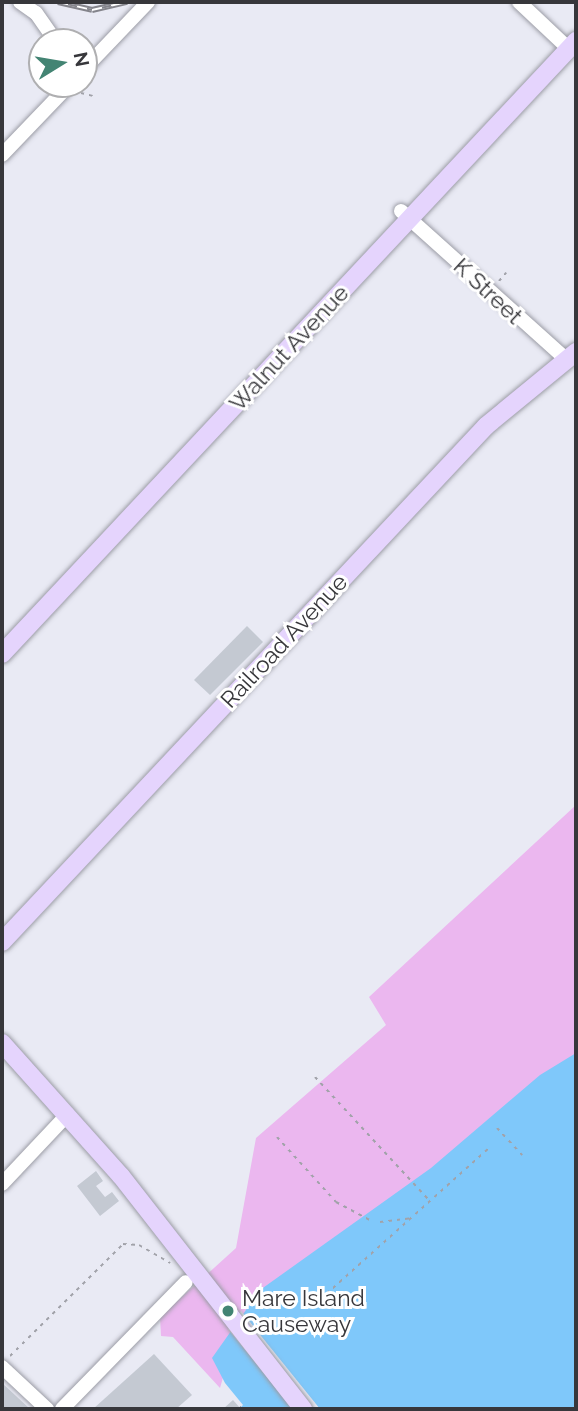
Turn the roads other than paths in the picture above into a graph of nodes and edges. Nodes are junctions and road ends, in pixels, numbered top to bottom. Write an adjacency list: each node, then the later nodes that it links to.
1 (20, 2): 5 (street)
2 (47, 2): 5 (street)
3 (148, 2): 8 (street)
4 (519, 2): 7 (street)
5 (36, 13): 6 (street)
6 (46, 28)
7 (573, 45): 11 (main road, Walnut Avenue)
8 (98, 54)
9 (57, 98): 10 (street)
10 (2, 155)
11 (406, 215): 12 (street, K Street); 13 (main road, Walnut Avenue)
12 (572, 356): 14 (main road, Railroad Avenue)
13 (2, 654)
14 (2, 942)
15 (3, 1047): 16 (main road)
16 (68, 1114): 17 (street); 18 (main road)
17 (2, 1184)
18 (147, 1207): 23 (main road); 24 (main road)
19 (186, 1282): 22 (street)
20 (2, 1366): 21 (street)
21 (47, 1409)
22 (62, 1409)
23 (303, 1409)
24 (316, 1409)

